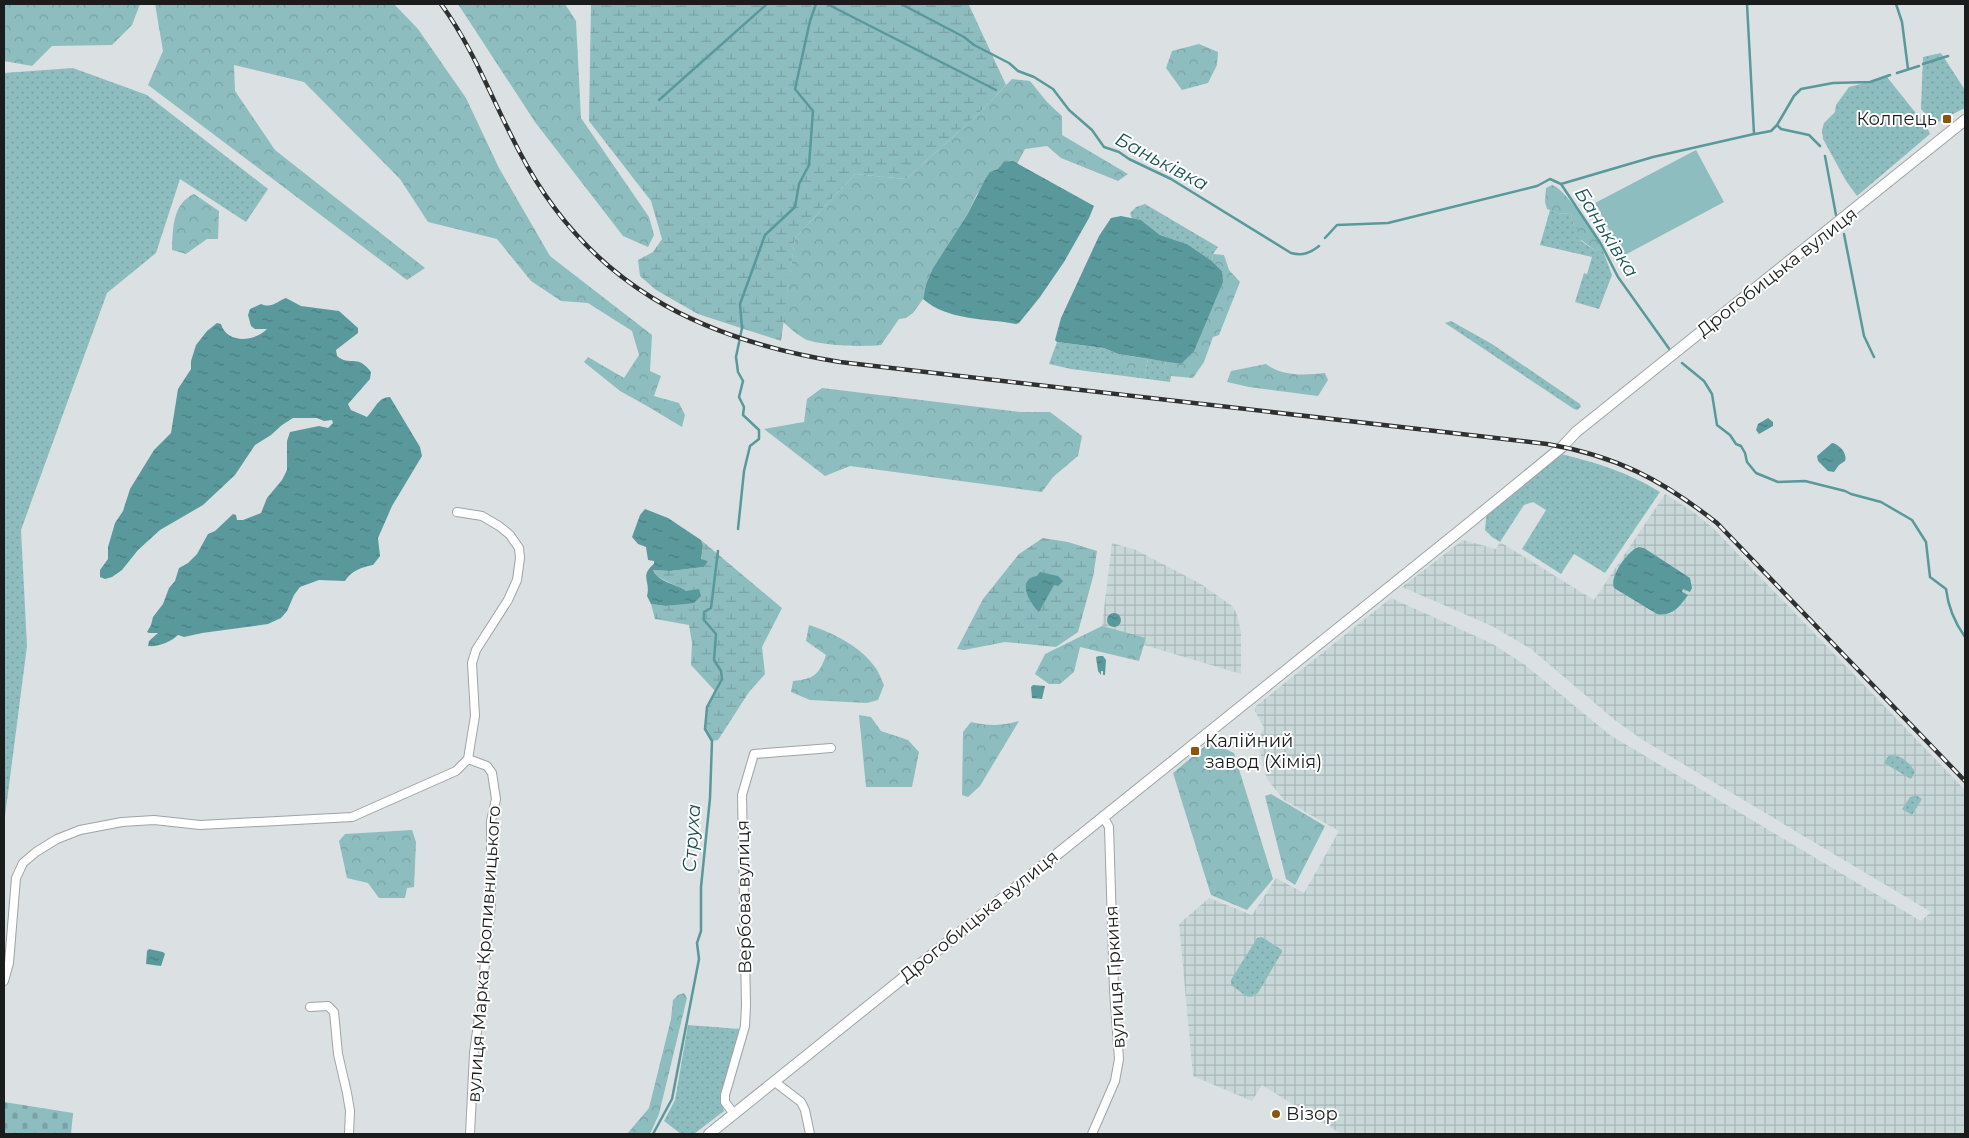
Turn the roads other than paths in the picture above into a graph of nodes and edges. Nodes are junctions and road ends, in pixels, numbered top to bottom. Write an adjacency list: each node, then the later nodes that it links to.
1 (1965, 120): 5 (street, Дрогобицька вулиця)
2 (457, 512): 4 (street)
3 (831, 748): 9 (street, Вербова вулиця)
4 (468, 759): 6 (street); 11 (street, вулиця Марка Кропивницького)
5 (1103, 816): 8 (street, Дрогобицька вулиця); 14 (street, вулиця Гіркиня)
6 (4, 981)
7 (310, 1007): 10 (street)
8 (775, 1082): 9 (street, Дрогобицька вулиця); 13 (street)
9 (734, 1114): 12 (street, Дрогобицька вулиця)
10 (349, 1134)
11 (470, 1134)
12 (709, 1134)
13 (810, 1134)
14 (1092, 1134)

